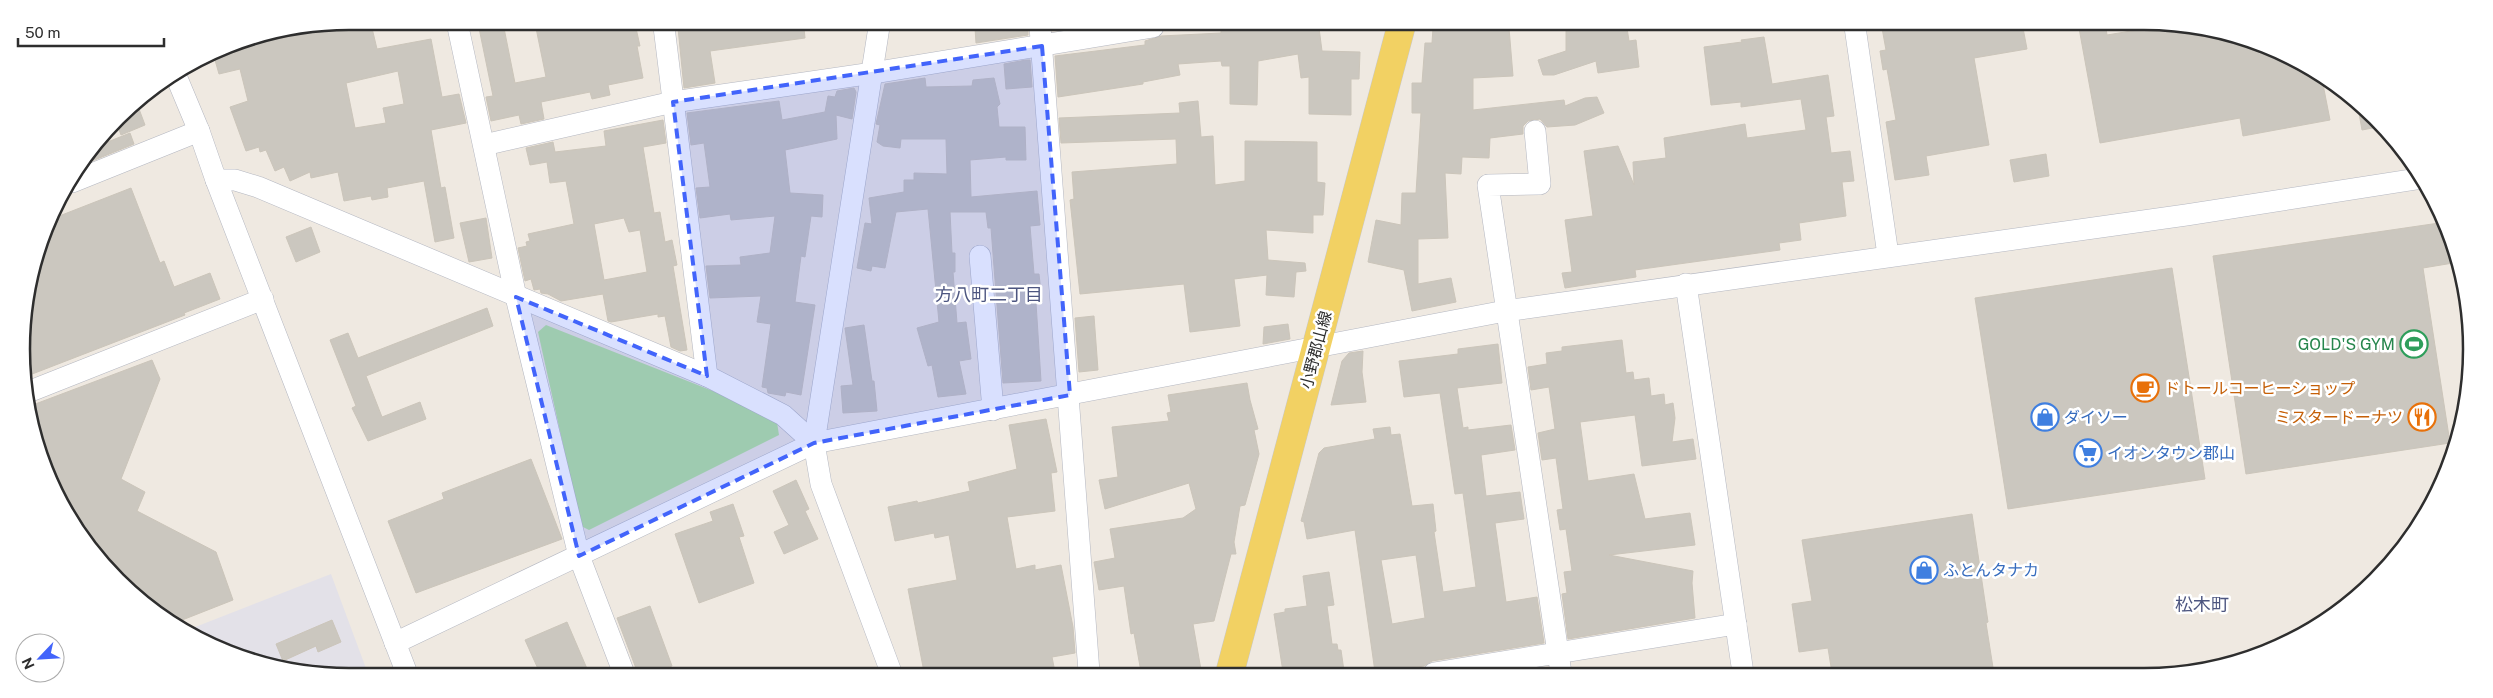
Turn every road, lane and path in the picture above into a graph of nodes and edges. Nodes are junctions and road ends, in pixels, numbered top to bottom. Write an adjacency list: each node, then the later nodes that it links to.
1 (458, 30): 13 (street)
2 (664, 30): 10 (street)
3 (879, 30): 8 (street)
4 (1125, 30): 7 (street)
5 (1400, 30): 23 (main road, 小野郡山線)
6 (1855, 30): 17 (street)
7 (1041, 36): 8 (street); 26 (street)
8 (873, 73): 10 (street); 28 (street)
9 (178, 80): 11 (street)
10 (673, 102): 13 (street); 24 (street)
11 (199, 131): 14 (street); 16 (street)
12 (1535, 131): 22 (street)
13 (484, 144): 20 (street)
14 (79, 179)
15 (2414, 179): 17 (street)
16 (216, 180): 20 (street); 21 (street)
17 (1888, 255): 19 (street)
18 (980, 256): 27 (street)
19 (1686, 284): 22 (street); 30 (street)
20 (516, 296): 24 (street); 29 (street)
21 (263, 300): 25 (street); 31 (street)
22 (1505, 311): 23 (street); 32 (street)
23 (1318, 346): 26 (street); 37 (main road, 小野郡山線)
24 (707, 376): 28 (street)
25 (33, 390)
26 (1070, 395): 27 (street); 36 (street)
27 (993, 410): 28 (street)
28 (814, 443): 29 (street); 35 (street)
29 (579, 556): 31 (street); 34 (street)
30 (1736, 624): 32 (street); 39 (street)
31 (395, 643): 33 (street)
32 (1560, 663): 38 (street)
33 (405, 668)
34 (622, 668)
35 (890, 668)
36 (1090, 668)
37 (1231, 668)
38 (1497, 668)
39 (1742, 668)

